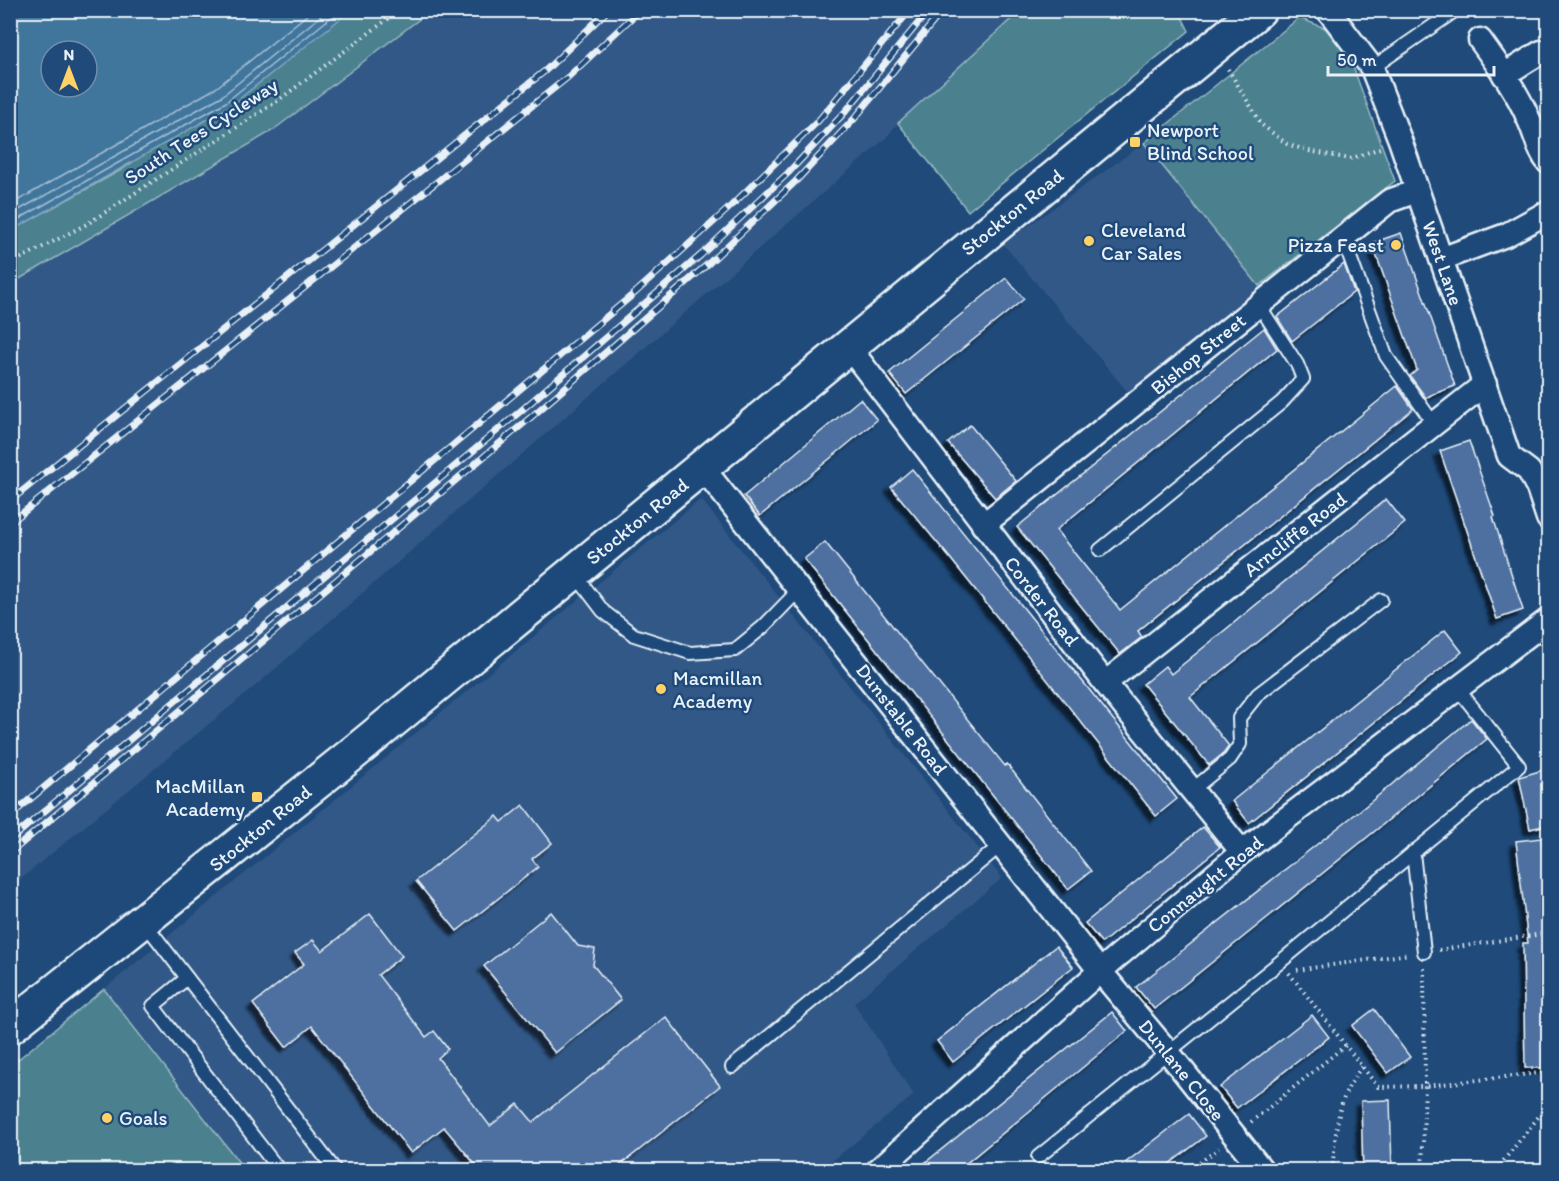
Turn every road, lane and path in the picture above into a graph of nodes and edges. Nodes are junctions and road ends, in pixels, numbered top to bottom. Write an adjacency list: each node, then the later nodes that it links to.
1 (400, 10): 16 (path, South Tees Cycleway)
2 (1258, 10): 6 (main road, Stockton Road)
3 (1328, 10): 8 (street, West Lane)
4 (1456, 10): 8 (lane)
5 (1480, 40): 9 (street)
6 (1214, 48): 10 (path); 18 (main road, Stockton Road)
7 (1541, 52): 9 (street)
8 (1372, 68): 10 (street, West Lane)
9 (1504, 75): 11 (street)
10 (1400, 140): 12 (street, West Lane)
11 (1548, 162)
12 (1417, 191): 14 (street, Bishop Street); 15 (street, West Lane)
13 (1548, 212): 15 (street)
14 (1344, 238): 17 (street, Bishop Street); 20 (lane)
15 (1441, 259): 19 (street, West Lane)
16 (10, 264)
17 (1259, 305): 24 (street, Bishop Street); 25 (lane)
18 (848, 346): 22 (main road, Stockton Road); 24 (street, Corder Road)
19 (1485, 384): 20 (street, Arncliffe Road); 21 (street, West Lane)
20 (1434, 424): 30 (street, Arncliffe Road)
21 (1538, 467): 23 (street, West Lane)
22 (703, 468): 26 (main road, Stockton Road); 27 (street, Dunstable Road)
23 (1548, 518)
24 (983, 525): 30 (street, Corder Road)
25 (1100, 550)
26 (574, 572): 27 (lane); 36 (main road, Stockton Road)
27 (799, 590): 33 (street, Dunstable Road)
28 (1381, 600): 32 (lane)
29 (1548, 620): 31 (street, Connaught Road)
30 (1105, 683): 32 (street, Corder Road)
31 (1458, 689): 34 (street, Connaught Road); 35 (lane)
32 (1192, 790): 34 (street, Corder Road)
33 (1001, 845): 40 (street, Dunstable Road); 45 (lane)
34 (1242, 852): 40 (street, Connaught Road)
35 (1413, 852): 38 (lane); 39 (lane)
36 (144, 921): 41 (lane); 42 (main road, Stockton Road)
37 (1548, 933): 38 (path)
38 (1424, 952): 39 (path); 48 (path)
39 (1284, 967): 43 (path); 44 (lane)
40 (1100, 971): 44 (street, Dunlane Close); 54 (street, Connaught Road)
41 (187, 978): 52 (lane); 53 (lane)
42 (10, 1027)
43 (1346, 1045): 46 (path); 50 (path)
44 (1168, 1052): 50 (street, Dunlane Close); 51 (lane)
45 (732, 1066)
46 (1362, 1066): 48 (path); 57 (path)
47 (1548, 1072): 48 (path)
48 (1425, 1086): 58 (path)
49 (1548, 1105): 59 (path)
50 (1234, 1136): 55 (path); 56 (street, Dunlane Close)
51 (1038, 1157)
52 (279, 1170)
53 (335, 1170)
54 (878, 1170)
55 (1190, 1170)
56 (1262, 1170)
57 (1332, 1170)
58 (1422, 1170)
59 (1496, 1170)

